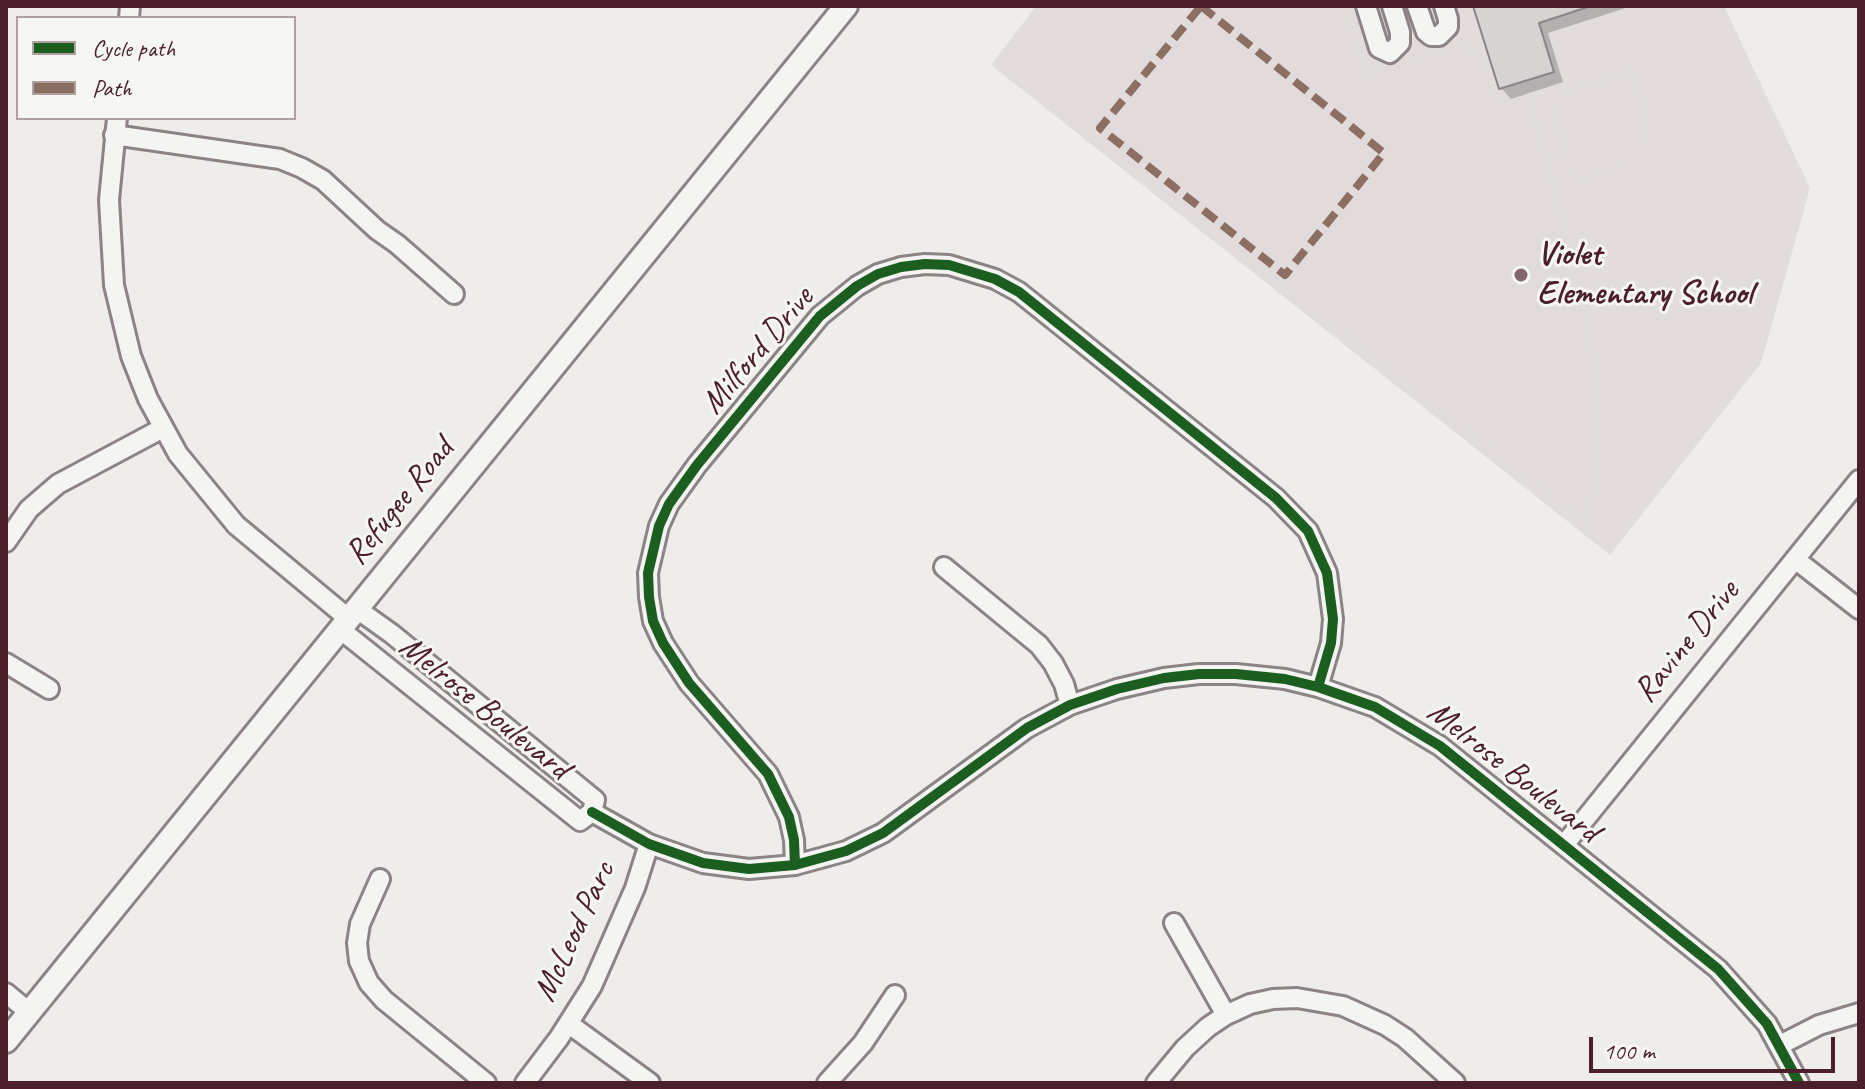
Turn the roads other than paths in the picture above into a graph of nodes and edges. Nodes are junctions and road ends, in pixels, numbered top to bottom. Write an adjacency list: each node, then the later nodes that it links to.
1 (846, 6): 14 (main road, Refugee Road)
2 (1366, 6): 3 (street)
3 (1392, 6)
4 (1417, 6): 5 (street)
5 (1444, 6)
6 (116, 127): 7 (street); 8 (street)
7 (454, 294)
8 (163, 428): 10 (street); 14 (street)
9 (1859, 480): 11 (street, Ravine Drive)
10 (6, 542)
11 (1795, 559): 13 (street); 21 (street, Ravine Drive)
12 (944, 567): 18 (street)
13 (1859, 609)
14 (349, 619): 19 (street, Melrose Boulevard); 19 (street, Melrose Boulevard); 27 (main road, Refugee Road)
15 (6, 663): 17 (street)
16 (1318, 687): 18 (street, Melrose Boulevard); 21 (street, Melrose Boulevard); 22 (street, Milford Drive)
17 (49, 689)
18 (1070, 705): 22 (street, Melrose Boulevard)
19 (592, 812): 20 (street, Melrose Boulevard)
20 (649, 844): 22 (street, Melrose Boulevard); 30 (street, McLeod Parc)
21 (1564, 845): 32 (street, Melrose Boulevard)
22 (795, 865)
23 (380, 879): 33 (street)
24 (1174, 923): 29 (street)
25 (6, 993): 27 (street)
26 (895, 995): 36 (street)
27 (29, 1012): 31 (main road, Refugee Road)
28 (1859, 1013): 32 (street)
29 (1226, 1015): 37 (street); 38 (street)
30 (569, 1024): 34 (street, McLeod Parc); 35 (street)
31 (6, 1041)
32 (1780, 1045): 39 (street, Melrose Boulevard)
33 (486, 1083)
34 (525, 1083)
35 (650, 1083)
36 (827, 1083)
37 (1156, 1083)
38 (1455, 1083)
39 (1799, 1083)

